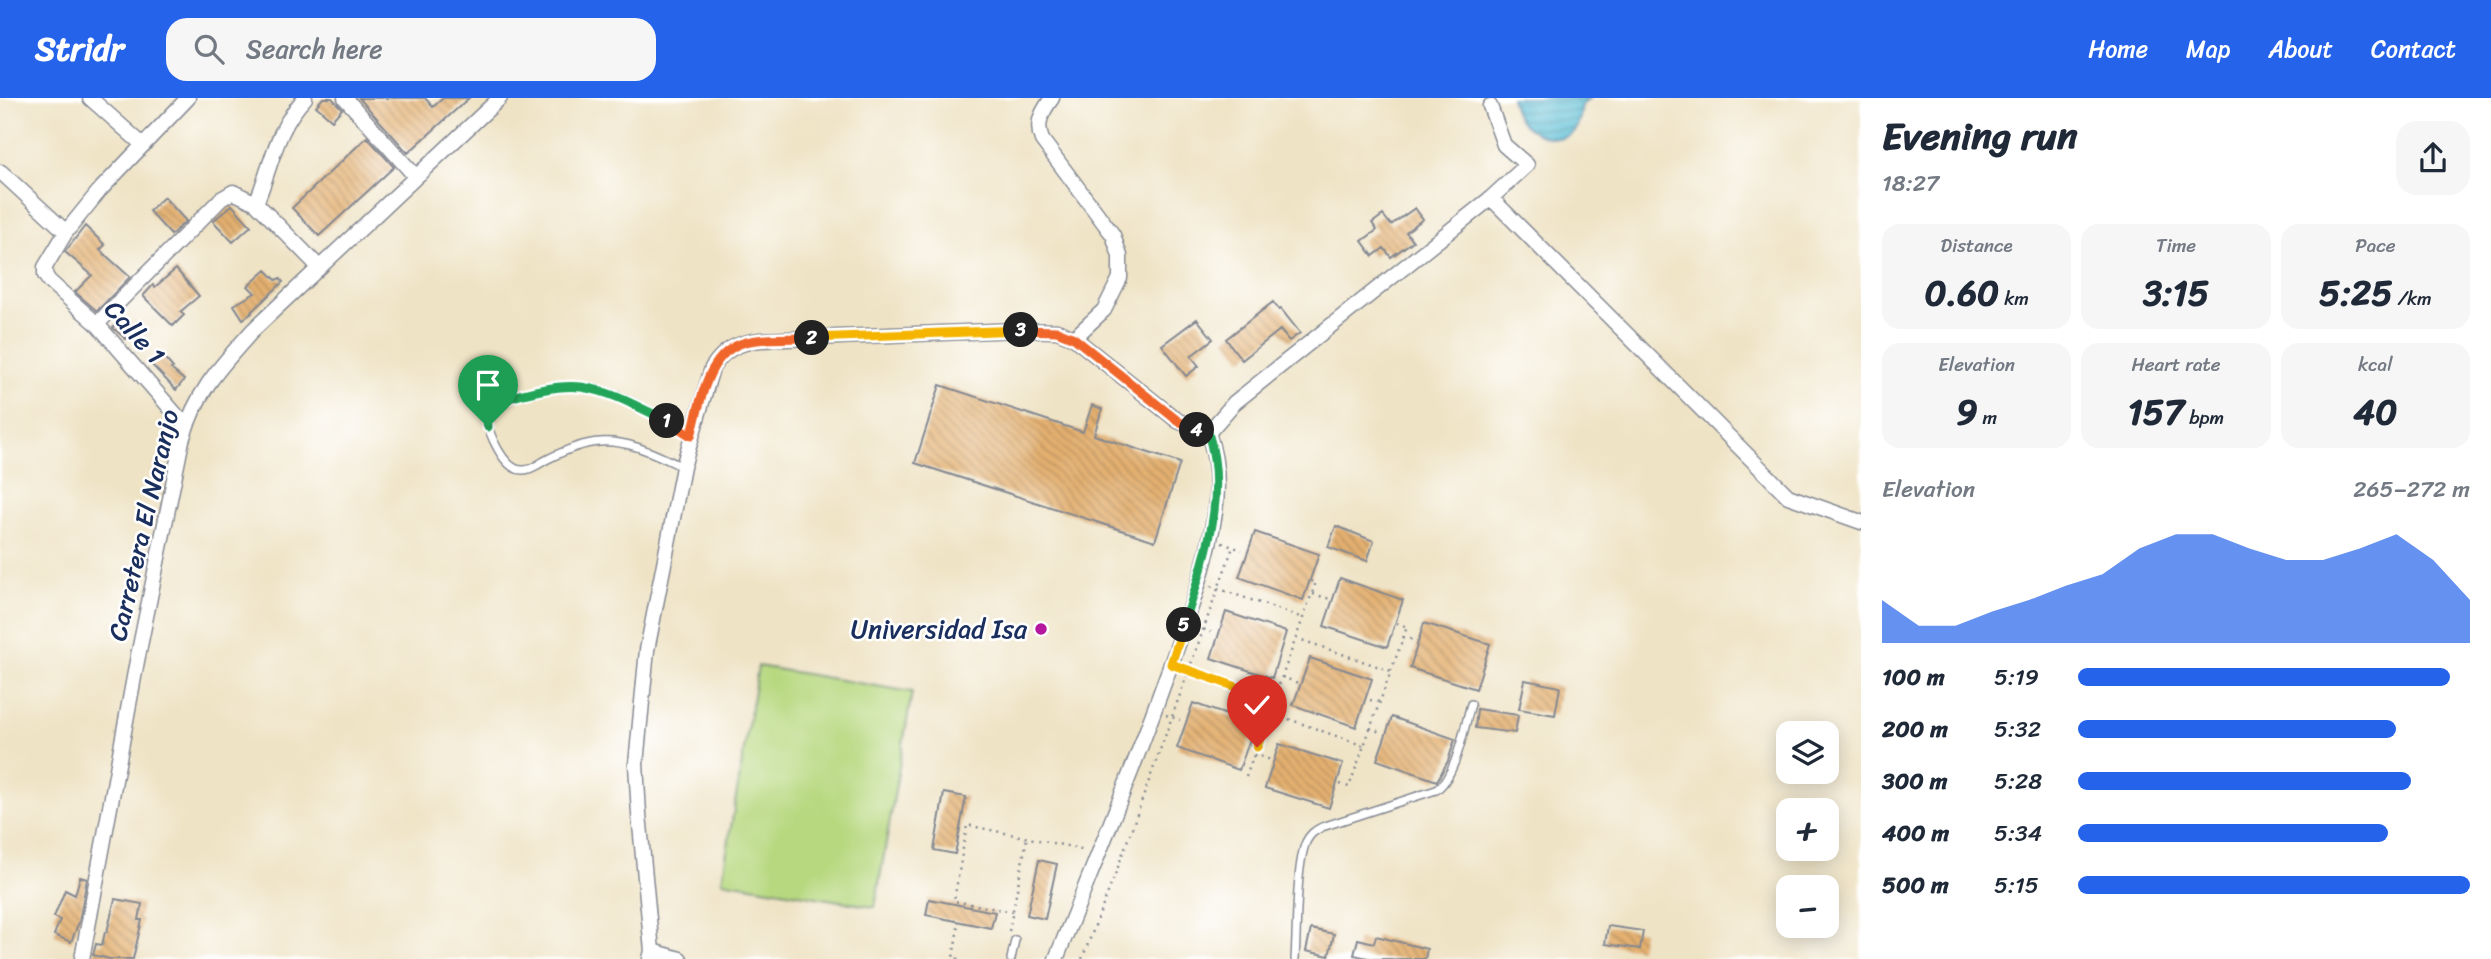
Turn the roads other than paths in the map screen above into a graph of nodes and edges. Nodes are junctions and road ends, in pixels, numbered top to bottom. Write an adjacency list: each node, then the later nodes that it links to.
1 (90, 98): 8 (street)
2 (188, 98): 8 (street)
3 (305, 98): 12 (street)
4 (345, 98): 10 (street)
5 (500, 98): 10 (street, Carretera El Naranjo)
6 (1052, 98): 16 (street)
7 (1490, 106): 11 (street)
8 (143, 145): 13 (street)
9 (1, 172): 13 (street)
10 (416, 177): 14 (street, Carretera El Naranjo)
11 (1491, 198): 18 (street); 21 (street)
12 (256, 203): 14 (street); 15 (street)
13 (66, 232): 15 (street, Calle 1)
14 (318, 266): 17 (street, Carretera El Naranjo)
15 (97, 324): 17 (street, Calle 1)
16 (1074, 338): 18 (street); 19 (street)
17 (186, 426): 25 (street, Carretera El Naranjo)
18 (1208, 433): 28 (street)
19 (691, 436): 20 (street); 20 (lane)
20 (683, 467): 24 (street)
21 (1861, 522)
22 (1471, 705): 29 (lane)
23 (1015, 940): 27 (lane)
24 (651, 955): 26 (street)
25 (82, 959)
26 (680, 959)
27 (1011, 959)
28 (1056, 959)
29 (1295, 959)

